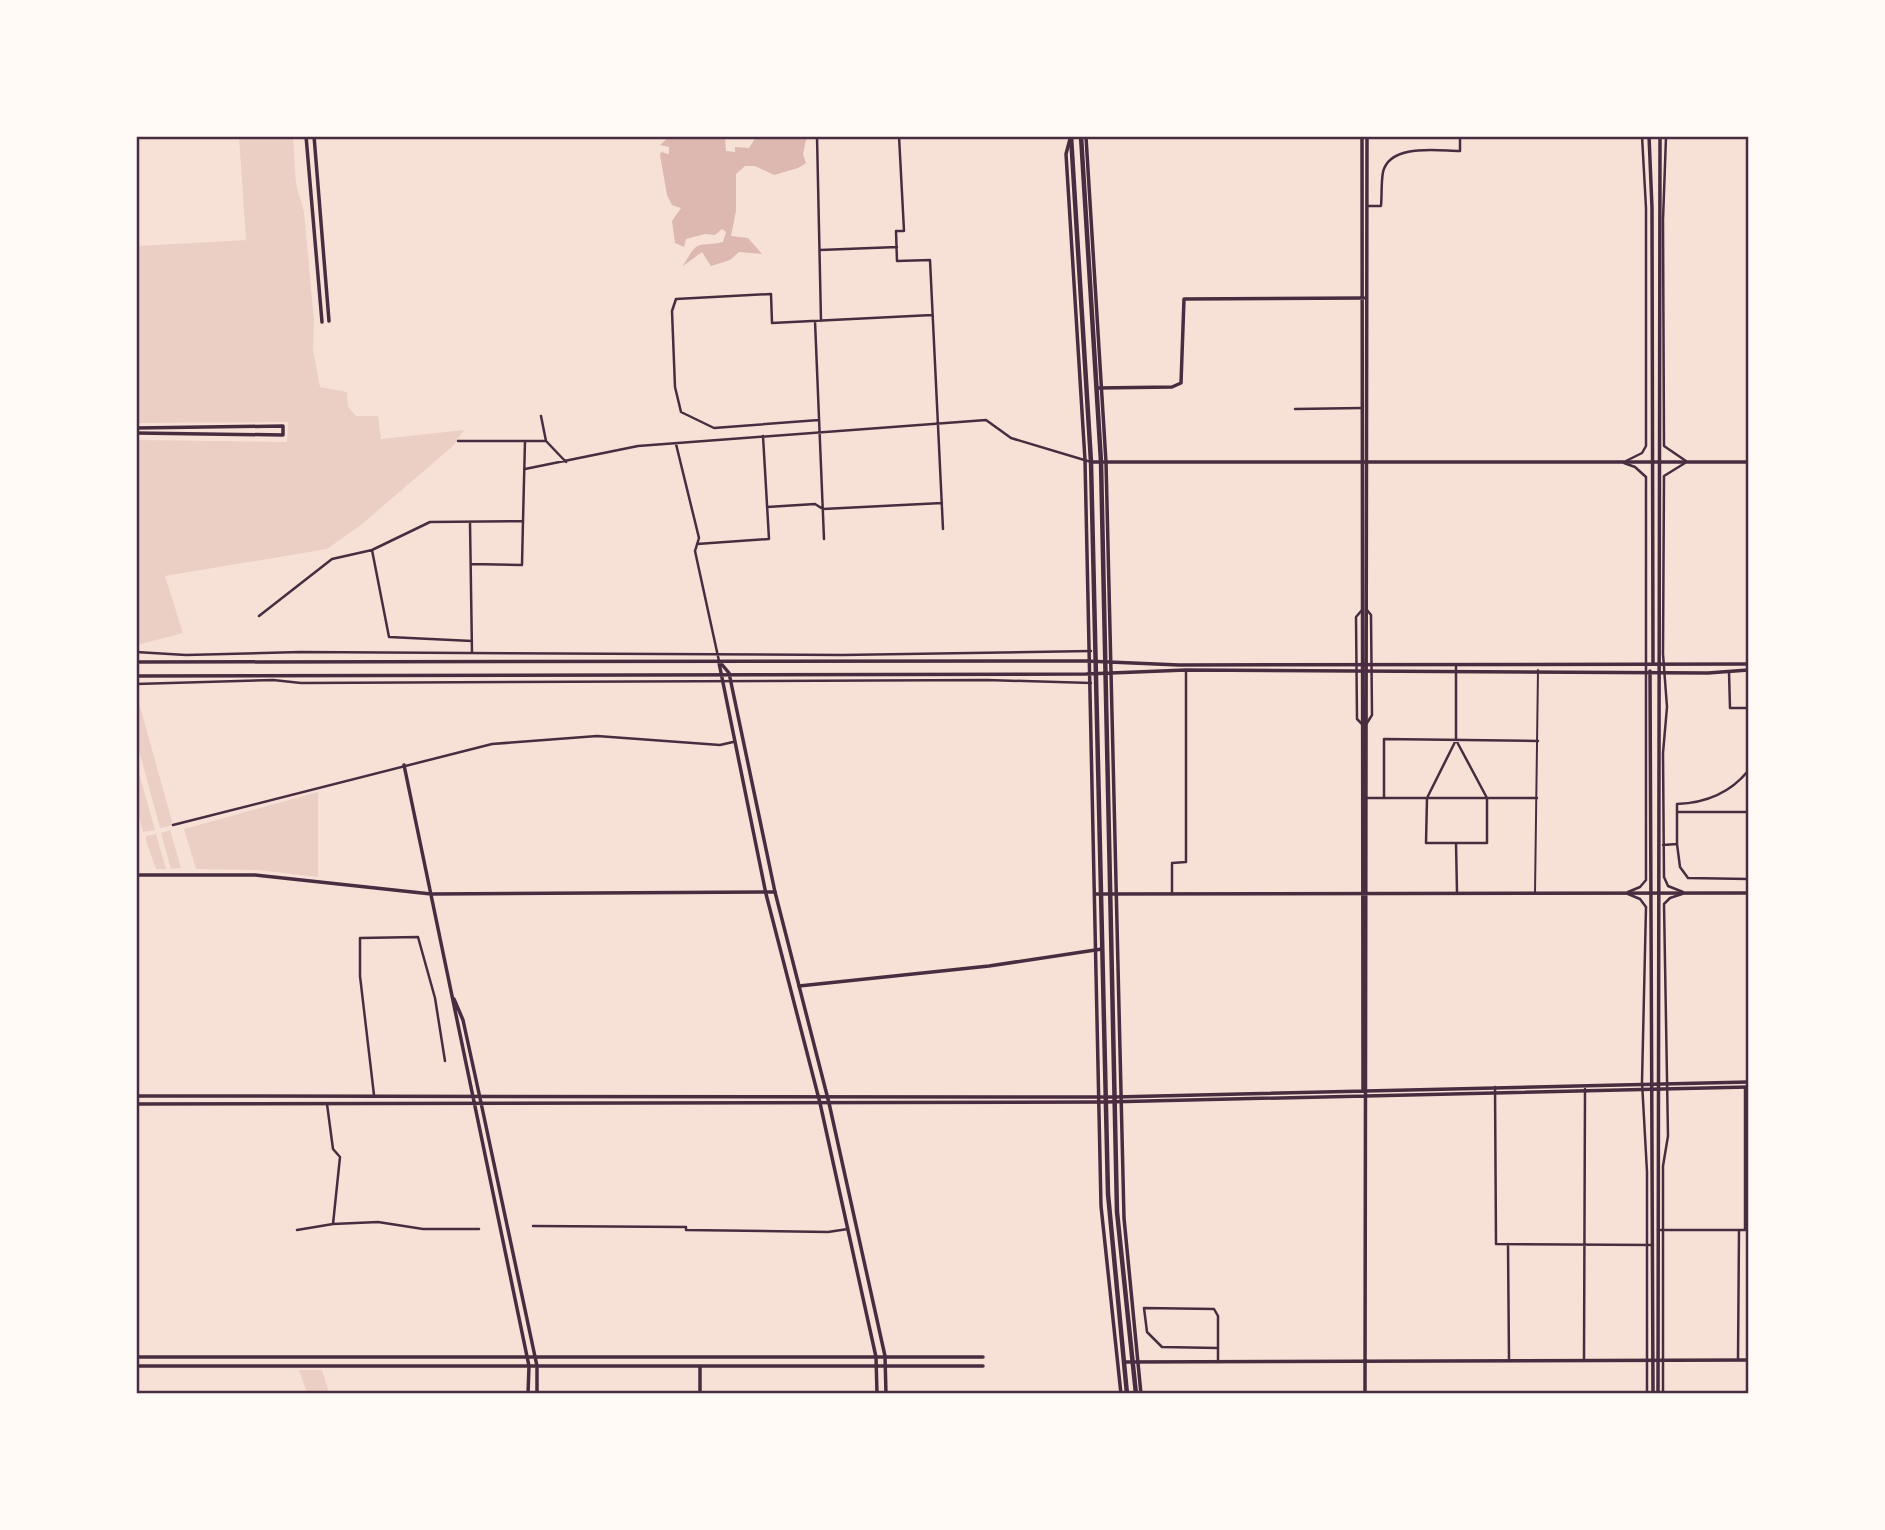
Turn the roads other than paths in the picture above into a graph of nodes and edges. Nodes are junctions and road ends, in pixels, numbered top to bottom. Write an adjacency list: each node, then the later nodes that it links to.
1 (306, 136): 25 (street)
2 (314, 136): 22 (street)
3 (817, 136): 19 (street)
4 (899, 136): 18 (street)
5 (1489, 136): 11 (street)
6 (1567, 136): 12 (street)
7 (1071, 137): 8 (street); 40 (main road)
8 (1083, 137): 9 (street); 26 (main road); 27 (street)
9 (1362, 137): 10 (street); 20 (street)
10 (1367, 137): 11 (street); 17 (street)
11 (1460, 137): 17 (street)
12 (1642, 137): 13 (street); 44 (street)
13 (1649, 137): 14 (street); 45 (street)
14 (1660, 137): 15 (street); 45 (street)
15 (1666, 137): 16 (street); 46 (street)
16 (1748, 137)
17 (1367, 206): 20 (street)
18 (897, 247): 19 (street); 21 (street)
19 (820, 250): 24 (street)
20 (1364, 298): 27 (street); 29 (street); 43 (street)
21 (932, 316): 24 (street); 32 (street)
22 (329, 321)
23 (815, 321): 24 (street); 31 (street); 31 (street)
24 (821, 321)
25 (322, 322)
26 (1097, 388): 27 (street); 42 (main road)
27 (1103, 388): 42 (street)
28 (1295, 408): 29 (street)
29 (1362, 408): 43 (street)
30 (541, 416): 38 (street)
31 (819, 420): 34 (street)
32 (937, 424): 34 (street); 40 (street); 49 (street)
33 (136, 430): 33 (street)
34 (819, 432): 35 (street); 51 (street)
35 (764, 436): 39 (street); 50 (street)
36 (457, 440): 37 (street)
37 (525, 441): 38 (street); 48 (street)
38 (546, 442): 41 (street)
39 (676, 444): 41 (street); 56 (street)
40 (1088, 461): 42 (street); 62 (main road)
41 (566, 462): 48 (street)
42 (1104, 462): 43 (street); 66 (street); 67 (main road)
43 (1364, 462): 44 (street); 59 (street)
44 (1622, 462): 45 (street); 73 (street)
45 (1655, 462): 46 (street); 74 (street)
46 (1689, 462): 47 (street); 75 (street)
47 (1748, 462)
48 (525, 469): 52 (street)
49 (942, 503): 51 (street); 54 (street)
50 (767, 507): 51 (street); 56 (street)
51 (823, 509): 55 (street)
52 (523, 521): 53 (street); 58 (street)
53 (470, 522): 57 (street); 58 (street)
54 (943, 529)
55 (824, 538)
56 (697, 544): 64 (street)
57 (372, 550): 60 (street); 61 (street)
58 (470, 564): 61 (street)
59 (1364, 610): 72 (street); 72 (street)
60 (259, 615)
61 (472, 641): 65 (street)
62 (1092, 651): 64 (street); 67 (street); 69 (main road)
63 (136, 652): 65 (street)
64 (717, 652): 65 (street); 68 (street)
65 (472, 653)
66 (1110, 656): 67 (street); 71 (street)
67 (1103, 660): 69 (street); 71 (street); 80 (main road)
68 (719, 661): 69 (street); 70 (street); 86 (street); 87 (street)
69 (1093, 661): 90 (main road)
70 (136, 662)
71 (1110, 663): 72 (street); 81 (street)
72 (1364, 663): 76 (street); 84 (street); 84 (street)
73 (1644, 665): 74 (street); 76 (street); 82 (street)
74 (1656, 665): 75 (street); 83 (street); 88 (street)
75 (1665, 666): 77 (street); 89 (street)
76 (1456, 667): 79 (street); 84 (street); 101 (street)
77 (1748, 667): 85 (street)
78 (1186, 670): 81 (street); 84 (street); 130 (street)
79 (1538, 670): 82 (street); 102 (street)
80 (1104, 671): 81 (street); 90 (street); 92 (main road)
81 (1112, 671): 93 (street)
82 (1643, 671): 83 (street); 121 (street)
83 (1650, 671): 88 (street); 122 (street)
84 (1364, 672): 100 (street); 100 (street)
85 (1729, 672): 89 (street); 99 (street)
86 (719, 673): 87 (street); 91 (street); 94 (street)
87 (729, 673): 90 (street); 95 (street)
88 (1659, 673): 89 (street); 105 (street)
89 (1666, 673): 105 (street)
90 (1093, 674): 96 (street); 97 (main road)
91 (136, 676)
92 (1105, 680): 93 (street); 97 (street); 128 (main road)
93 (1112, 680): 129 (street)
94 (721, 682): 95 (street); 98 (street); 103 (street)
95 (731, 682): 96 (street); 120 (street)
96 (1090, 683): 97 (street); 127 (street)
97 (1097, 683): 127 (main road)
98 (136, 684)
99 (1748, 708)
100 (1364, 724): 107 (street)
101 (1456, 740): 102 (street); 108 (street); 109 (street); 110 (street)
102 (1538, 741): 111 (street)
103 (733, 742): 104 (street); 126 (street)
104 (404, 765): 114 (street); 125 (street)
105 (1660, 771): 117 (street)
106 (1748, 771): 112 (street)
107 (1365, 798): 108 (street); 131 (street)
108 (1384, 798): 109 (street)
109 (1427, 798): 110 (street); 115 (street)
110 (1487, 798): 111 (street); 115 (street)
111 (1537, 798): 133 (street)
112 (1677, 812): 113 (street); 116 (street)
113 (1748, 812)
114 (173, 825)
115 (1456, 843): 132 (street)
116 (1677, 844): 117 (street); 119 (street)
117 (1661, 845): 122 (street); 123 (street)
118 (136, 875): 125 (street)
119 (1748, 879)
120 (775, 892): 126 (street); 135 (street)
121 (1625, 893): 122 (street); 133 (street); 139 (street)
122 (1655, 893): 123 (street); 140 (street); 141 (street)
123 (1686, 893): 124 (street); 138 (street)
124 (1748, 893)
125 (431, 894): 126 (street); 136 (street)
126 (766, 894): 152 (street)
127 (1098, 894): 128 (street); 134 (main road)
128 (1109, 894): 129 (street); 149 (main road)
129 (1116, 894): 130 (street); 149 (street)
130 (1172, 894): 131 (street)
131 (1365, 894): 132 (street); 145 (street)
132 (1457, 894): 133 (street)
133 (1535, 894)
134 (1099, 950): 135 (street); 153 (street); 154 (main road)
135 (799, 986): 147 (street)
136 (452, 994): 150 (street); 151 (street)
137 (445, 1061): 148 (street)
138 (1667, 1084): 141 (street); 142 (street); 163 (street)
139 (1642, 1085): 140 (street); 143 (street); 144 (street); 168 (street)
140 (1651, 1085): 141 (street); 168 (street)
141 (1660, 1085): 163 (street)
142 (1747, 1085): 165 (street)
143 (1585, 1088): 144 (street); 167 (street)
144 (1495, 1089): 145 (street); 166 (street)
145 (1365, 1092): 149 (street); 185 (street)
146 (136, 1096): 148 (street)
147 (828, 1097): 152 (street); 153 (street); 156 (street)
148 (374, 1098): 150 (street)
149 (1118, 1099): 154 (street); 187 (main road)
150 (473, 1100): 151 (street); 155 (street); 173 (street)
151 (481, 1100): 152 (street); 174 (street)
152 (819, 1100): 156 (street); 161 (street)
153 (1099, 1100): 154 (street); 156 (street); 186 (street)
154 (1106, 1100): 186 (main road)
155 (327, 1103): 157 (street); 158 (street)
156 (830, 1103): 170 (street)
157 (136, 1104)
158 (333, 1224): 160 (street); 162 (street)
159 (533, 1226): 161 (street)
160 (478, 1229)
161 (848, 1229): 176 (street)
162 (297, 1230)
163 (1661, 1230): 164 (street); 182 (street)
164 (1739, 1230): 165 (street); 183 (street)
165 (1747, 1230)
166 (1508, 1244): 167 (street); 179 (street)
167 (1584, 1244): 168 (street); 180 (street)
168 (1650, 1244): 181 (street); 182 (street)
169 (1218, 1348): 169 (street); 188 (street)
170 (885, 1356): 176 (street); 177 (street); 195 (street)
171 (136, 1357): 172 (street)
172 (481, 1357): 173 (street); 189 (street)
173 (527, 1357): 174 (street); 190 (street)
174 (536, 1357): 175 (street); 191 (street)
175 (579, 1357): 176 (street); 192 (street)
176 (876, 1357): 194 (street)
177 (930, 1357): 178 (street); 196 (street)
178 (983, 1357)
179 (1509, 1360): 180 (street); 185 (street)
180 (1584, 1360): 181 (street)
181 (1646, 1360): 182 (street); 208 (street)
182 (1658, 1360): 183 (street); 209 (street)
183 (1738, 1360): 184 (street)
184 (1748, 1360)
185 (1365, 1361): 188 (street); 207 (street)
186 (1121, 1362): 187 (street); 204 (street); 205 (main road)
187 (1136, 1362): 188 (street); 206 (main road)
188 (1219, 1362)
189 (481, 1366): 190 (street); 198 (street)
190 (529, 1366): 191 (street); 199 (street)
191 (537, 1366): 192 (street); 200 (street)
192 (579, 1366): 193 (street)
193 (700, 1366): 194 (street); 201 (street)
194 (876, 1366): 195 (street); 202 (street)
195 (885, 1366): 196 (street); 203 (street)
196 (929, 1366): 197 (street)
197 (983, 1366)
198 (136, 1367)
199 (528, 1394)
200 (537, 1394)
201 (700, 1394)
202 (877, 1394)
203 (886, 1394)
204 (1121, 1394)
205 (1127, 1394)
206 (1139, 1394)
207 (1365, 1394)
208 (1647, 1394)
209 (1658, 1394)

